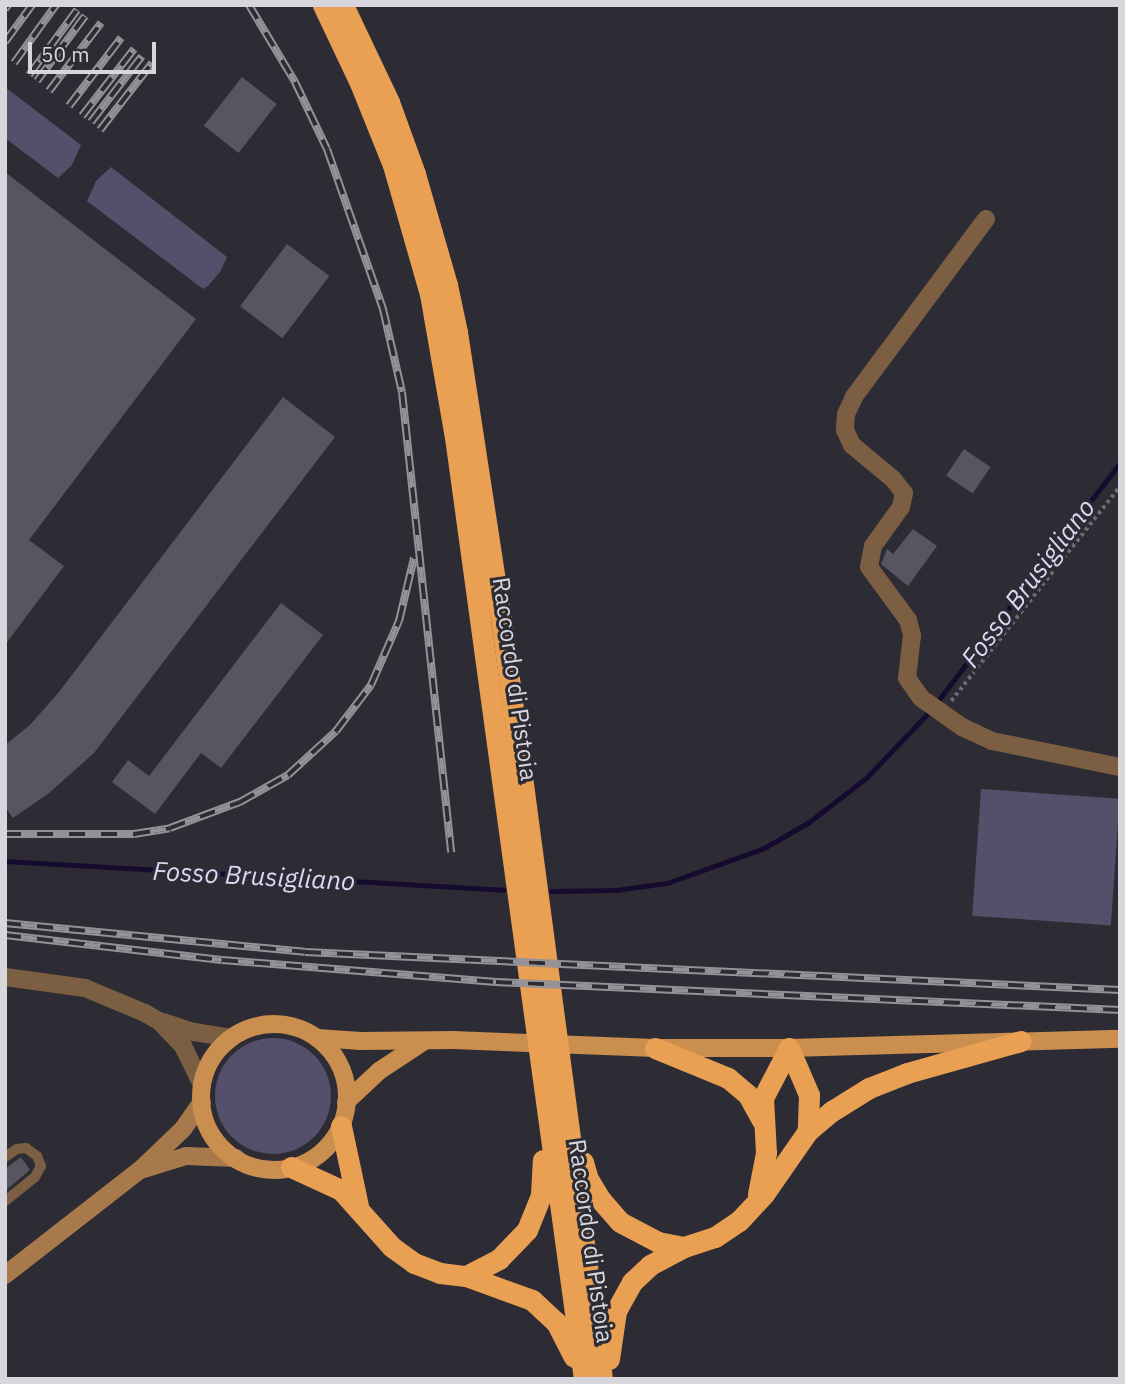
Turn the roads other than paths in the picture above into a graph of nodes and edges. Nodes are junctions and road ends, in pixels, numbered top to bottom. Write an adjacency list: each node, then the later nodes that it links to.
1 (323, 5): 16 (highway, Raccordo di Pistoia)
2 (343, 5): 17 (highway, Raccordo di Pistoia)
3 (986, 219): 4 (street)
4 (1120, 767)
5 (5, 977): 6 (street)
6 (159, 1021): 7 (street); 14 (street)
7 (231, 1038): 8 (main road); 14 (main road)
8 (317, 1038): 10 (main road); 15 (main road)
9 (1120, 1039): 11 (main road)
10 (425, 1041): 12 (main road); 15 (main road)
11 (1021, 1041): 13 (main road); 20 (highway)
12 (655, 1048): 13 (main road); 18 (highway)
13 (789, 1048): 18 (highway); 20 (highway)
14 (202, 1094): 22 (main road); 24 (main road)
15 (346, 1102): 19 (main road)
16 (544, 1102): 30 (highway); 31 (highway, Raccordo di Pistoia)
17 (567, 1105): 28 (highway); 32 (highway, Raccordo di Pistoia)
18 (764, 1122): 25 (highway)
19 (341, 1126): 23 (main road); 27 (highway)
20 (808, 1131): 25 (highway)
21 (5, 1157): 26 (lane)
22 (236, 1158): 23 (main road); 24 (main road)
23 (291, 1167): 27 (highway)
24 (140, 1170): 29 (main road)
25 (757, 1199): 28 (highway)
26 (5, 1200)
27 (358, 1206): 30 (highway)
28 (684, 1247): 33 (highway)
29 (5, 1275)
30 (466, 1276): 31 (highway)
31 (583, 1379)
32 (603, 1379)
33 (609, 1379)

